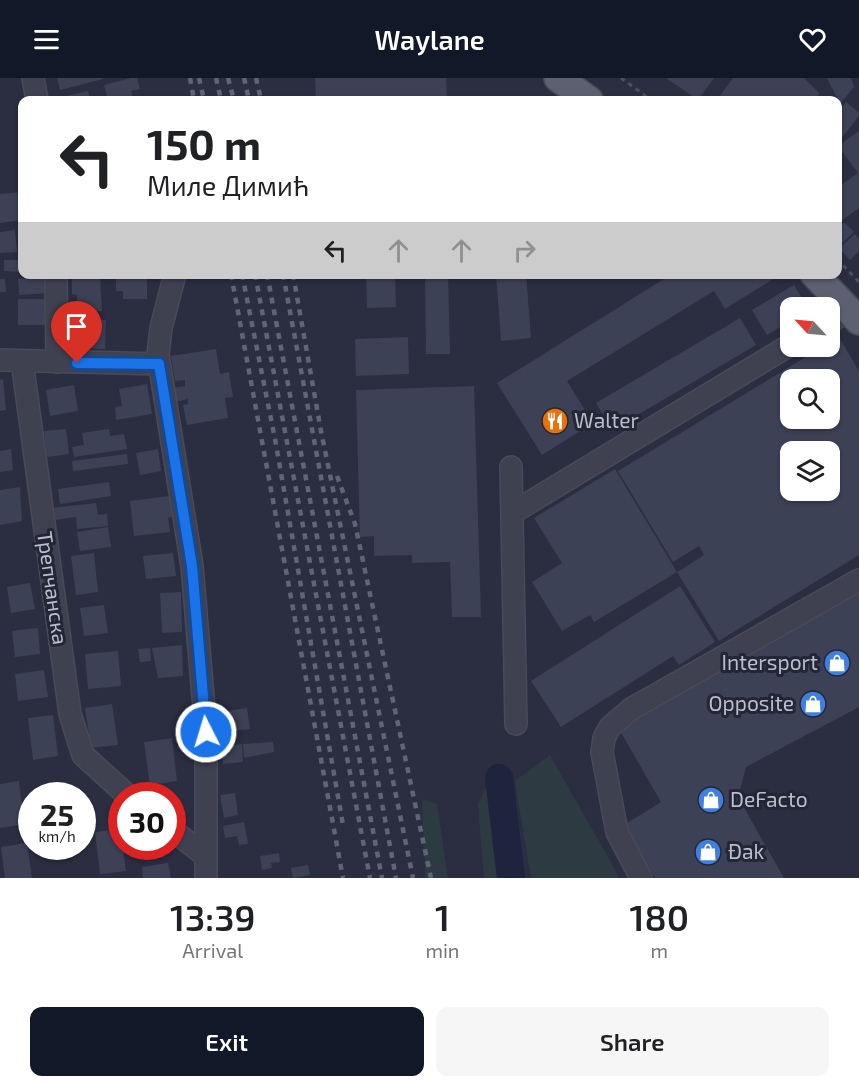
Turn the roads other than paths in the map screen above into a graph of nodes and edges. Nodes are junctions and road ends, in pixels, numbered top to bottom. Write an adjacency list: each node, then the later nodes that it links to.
1 (33, 78): 3 (street)
2 (558, 78): 4 (main road)
3 (36, 96)
4 (583, 96)
5 (56, 279): 12 (street)
6 (174, 279): 13 (street)
7 (818, 279): 8 (main road)
8 (846, 318)
9 (780, 351): 15 (street)
10 (0, 360): 11 (street)
11 (22, 361): 12 (street); 18 (street, Трепчанска)
12 (57, 362): 13 (street)
13 (159, 364): 20 (street)
14 (511, 467): 15 (street)
15 (512, 513): 17 (street)
16 (859, 580): 22 (street)
17 (516, 724)
18 (112, 782)
19 (186, 841): 20 (street)
20 (206, 856): 21 (street)
21 (206, 878)
22 (641, 878)

